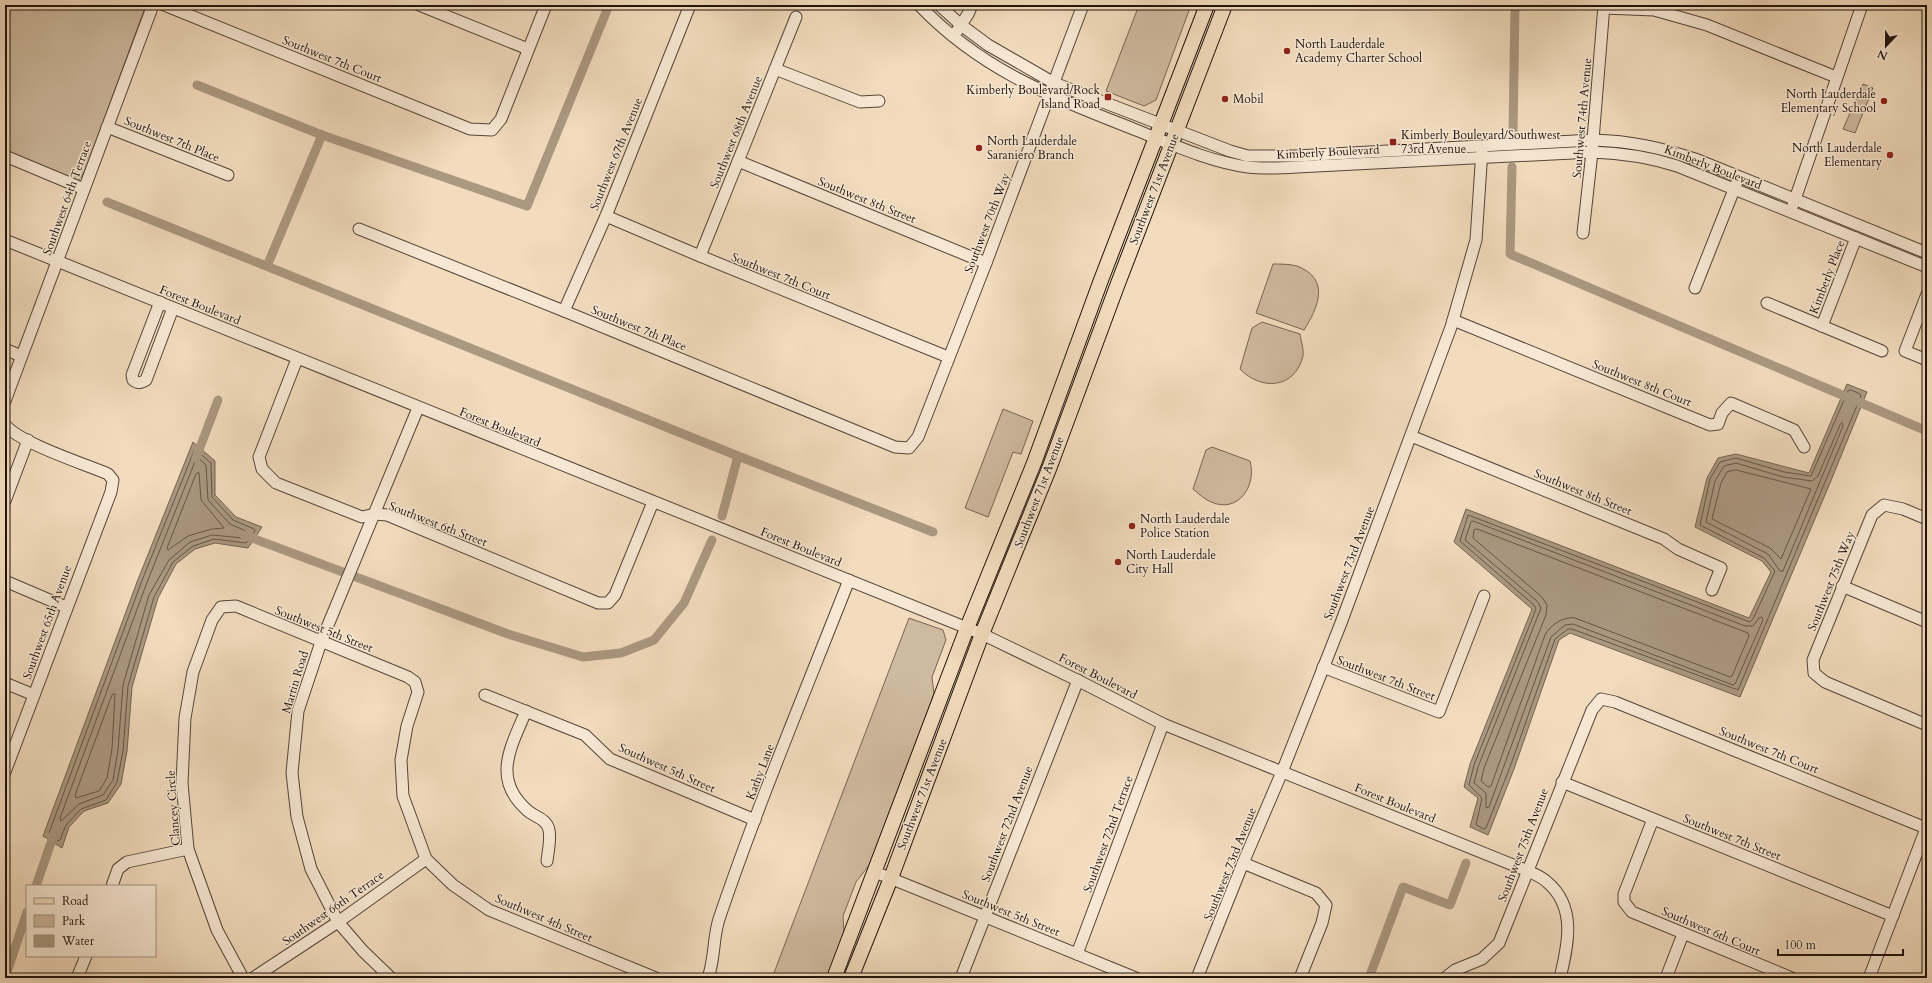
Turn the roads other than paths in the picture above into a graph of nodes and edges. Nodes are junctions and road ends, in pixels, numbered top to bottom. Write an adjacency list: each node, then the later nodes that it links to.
1 (153, 5): 23 (street, Southwest 64th Terrace)
2 (164, 5): 17 (street, Southwest 7th Court)
3 (419, 5): 17 (street)
4 (546, 5): 17 (street)
5 (690, 5): 38 (street, Southwest 67th Avenue)
6 (919, 5): 16 (street, Kimberly Boulevard)
7 (939, 5): 15 (street, Kimberly Boulevard)
8 (972, 5): 15 (street)
9 (1083, 5): 20 (street, Southwest 70th Way)
10 (1207, 5): 24 (main road, Southwest 71st Avenue)
11 (1225, 5): 25 (main road, Southwest 71st Avenue)
12 (1862, 5): 19 (street)
13 (1604, 7): 19 (street); 26 (street, Southwest 74th Avenue)
14 (796, 17): 18 (street, Southwest 68th Avenue)
15 (961, 25): 16 (street); 20 (street, Kimberly Boulevard)
16 (953, 37): 21 (street, Kimberly Boulevard)
17 (528, 49)
18 (775, 68): 22 (street); 31 (street, Southwest 68th Avenue)
19 (1836, 77): 36 (street)
20 (1054, 83): 21 (street, Southwest 70th Way); 24 (street, Kimberly Boulevard)
21 (1049, 95): 24 (street, Kimberly Boulevard); 46 (street, Southwest 70th Way)
22 (879, 100)
23 (107, 127): 32 (street, Southwest 7th Place); 35 (street, Southwest 64th Terrace)
24 (1158, 132): 25 (street, Kimberly Boulevard); 81 (main road, Southwest 71st Avenue)
25 (1175, 138): 27 (street, Kimberly Boulevard); 30 (street, Kimberly Boulevard); 82 (main road, Southwest 71st Avenue)
26 (1593, 140): 27 (street, Kimberly Boulevard); 28 (street, Southwest 74th Avenue); 33 (street, Kimberly Boulevard)
27 (1482, 146): 30 (street, Southwest 73rd Avenue)
28 (1592, 152): 30 (street, Kimberly Boulevard); 34 (street, Kimberly Boulevard); 40 (street, Southwest 74th Avenue)
29 (5, 156): 35 (street)
30 (1482, 157): 54 (street, Southwest 73rd Avenue)
31 (738, 161): 44 (street, Southwest 68th Avenue); 46 (street, Southwest 8th Street)
32 (228, 175)
33 (1739, 176): 34 (street); 36 (street, Kimberly Boulevard)
34 (1735, 188): 37 (street, Kimberly Boulevard); 48 (street)
35 (84, 189): 45 (street, Southwest 64th Terrace)
36 (1795, 198): 37 (street); 43 (street, Kimberly Boulevard)
37 (1791, 211): 41 (street, Kimberly Boulevard)
38 (606, 216): 44 (street, Southwest 7th Court); 53 (street, Southwest 67th Avenue)
39 (359, 229): 53 (street, Southwest 7th Place)
40 (1583, 233)
41 (1856, 238): 47 (street, Kimberly Boulevard); 55 (street, Kimberly Place)
42 (5, 240): 45 (street)
43 (1927, 253)
44 (700, 256): 59 (street, Southwest 7th Court)
45 (57, 260): 50 (street, Forest Boulevard); 58 (street, Southwest 64th Terrace)
46 (986, 263): 59 (street, Southwest 70th Way)
47 (1927, 267)
48 (1695, 288)
49 (1927, 294): 61 (street)
50 (160, 302): 52 (street, Forest Boulevard); 52 (street)
51 (1767, 303): 55 (street, Kimberly Place)
52 (173, 308): 60 (street, Forest Boulevard)
53 (564, 311): 68 (street, Southwest 7th Place)
54 (1453, 320): 65 (street, Southwest 73rd Avenue); 67 (street, Southwest 8th Court)
55 (1822, 326): 57 (street, Kimberly Place)
56 (5, 350): 58 (street)
57 (1882, 351)
58 (21, 356): 62 (street, Southwest 64th Terrace)
59 (948, 357): 68 (street, Southwest 70th Way)
60 (297, 359): 63 (street, Forest Boulevard); 71 (street, Southwest 6th Street)
61 (1927, 360)
62 (5, 401)
63 (418, 408): 70 (street, Forest Boulevard); 71 (street, Martin Road)
64 (5, 425): 66 (street)
65 (1411, 436): 76 (street, Southwest 8th Street); 84 (street, Southwest 73rd Avenue)
66 (28, 440): 69 (street); 78 (street, Southwest 65th Avenue)
67 (1804, 447)
68 (909, 448)
69 (5, 502)
70 (653, 502): 71 (street, Southwest 6th Street); 73 (street, Forest Boulevard)
71 (375, 514): 83 (street, Martin Road)
72 (1927, 519): 75 (street, Southwest 75th Way)
73 (849, 580): 81 (street, Forest Boulevard); 98 (street, Kathy Lane)
74 (5, 581): 78 (street)
75 (1842, 586): 80 (street); 93 (street, Southwest 75th Way)
76 (1712, 590)
77 (1484, 596): 84 (street, Southwest 7th Street)
78 (66, 607): 88 (street, Southwest 65th Avenue)
79 (221, 607): 83 (street, Southwest 5th Street); 100 (street, Clancey Circle)
80 (1927, 622)
81 (967, 628): 82 (street, Forest Boulevard); 105 (main road, Southwest 71st Avenue)
82 (982, 634): 85 (street, Forest Boulevard); 106 (main road, Southwest 71st Avenue)
83 (321, 642): 86 (street, Southwest 5th Street); 110 (street, Martin Road)
84 (1323, 667): 95 (street, Southwest 73rd Avenue)
85 (1078, 680): 92 (street, Forest Boulevard); 109 (street, Southwest 72nd Avenue)
86 (415, 682): 101 (street, Southwest 4th Street)
87 (5, 683): 88 (street)
88 (34, 695): 94 (street, Southwest 65th Avenue)
89 (485, 695): 91 (street, Southwest 5th Street)
90 (1601, 699): 96 (street, Southwest 75th Avenue); 99 (street, Southwest 7th Court)
91 (526, 711): 98 (street, Southwest 5th Street); 102 (street)
92 (1163, 724): 95 (street, Forest Boulevard); 112 (street, Southwest 72nd Terrace)
93 (1927, 725)
94 (5, 772)
95 (1282, 772): 103 (street, Southwest 73rd Avenue); 104 (street, Forest Boulevard)
96 (1562, 782): 97 (street, Southwest 7th Street); 104 (street, Southwest 75th Avenue)
97 (1653, 819): 108 (street, Southwest 7th Street); 111 (street, Southwest 6th Court)
98 (755, 820): 119 (street, Kathy Lane)
99 (1927, 827): 108 (street)
100 (188, 849): 107 (street); 115 (street, Clancey Circle)
101 (426, 859): 110 (street, Southwest 66th Terrace); 118 (street, Southwest 4th Street)
102 (547, 861)
103 (1243, 862): 124 (street, Southwest 73rd Avenue); 125 (street)
104 (1528, 871): 126 (street, Southwest 75th Avenue); 127 (street)
105 (875, 872): 106 (street, Southwest 5th Street); 120 (main road, Southwest 71st Avenue)
106 (891, 878): 109 (street, Southwest 5th Street); 121 (main road, Southwest 71st Avenue)
107 (112, 885)
108 (1893, 916): 130 (street)
109 (985, 917): 112 (street, Southwest 5th Street); 122 (street, Southwest 72nd Avenue)
110 (338, 922): 116 (street, Southwest 66th Terrace); 117 (street, Martin Road)
111 (1683, 934): 128 (street); 129 (street, Southwest 6th Court)
112 (1078, 954): 123 (street, Southwest 5th Street)
113 (86, 957): 114 (street)
114 (77, 978)
115 (243, 978)
116 (253, 978)
117 (390, 978)
118 (656, 978)
119 (708, 978)
120 (834, 978)
121 (851, 978)
122 (961, 978)
123 (1136, 978)
124 (1197, 978)
125 (1300, 978)
126 (1445, 978)
127 (1560, 978)
128 (1666, 978)
129 (1792, 978)
130 (1870, 978)

